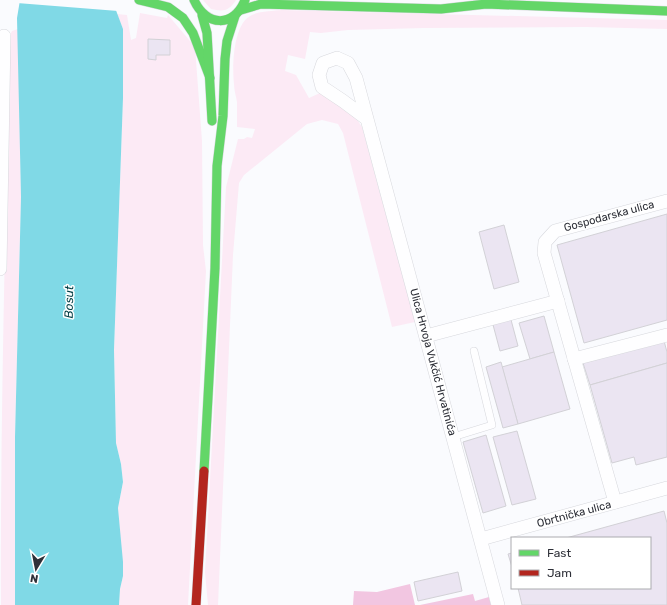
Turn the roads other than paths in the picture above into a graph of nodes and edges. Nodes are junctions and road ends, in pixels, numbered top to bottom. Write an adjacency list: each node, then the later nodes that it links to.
1 (139, 0): 11 (main road)
2 (245, 0): 8 (main road)
3 (475, 0): 5 (main road)
4 (178, 1): 6 (main road)
5 (486, 4): 7 (main road); 8 (main road)
6 (198, 8): 8 (main road); 11 (main road)
7 (667, 11)
8 (238, 13): 13 (main road)
9 (4, 36): 10 (street)
10 (2, 55): 15 (street)
11 (210, 78): 13 (main road)
12 (367, 119): 12 (street, Ulica Hrvoja Vukčić Hrvatinića); 18 (street, Ulica Hrvoja Vukčić Hrvatinića)
13 (217, 166): 25 (main road)
14 (667, 201): 16 (street, Gospodarska ulica)
15 (0, 270)
16 (558, 301): 18 (street); 20 (street, Gospodarska ulica)
17 (667, 334): 20 (street)
18 (426, 336): 21 (street, Ulica Hrvoja Vukčić Hrvatinića)
19 (474, 351): 21 (lane)
20 (574, 358): 23 (street, Gospodarska ulica)
21 (453, 437): 24 (street, Ulica Hrvoja Vukčić Hrvatinića)
22 (667, 488): 23 (street, Obrtnička ulica)
23 (615, 502): 24 (street, Obrtnička ulica)
24 (481, 539): 26 (street, Ulica Hrvoja Vukčić Hrvatinića)
25 (196, 605)
26 (498, 605)

